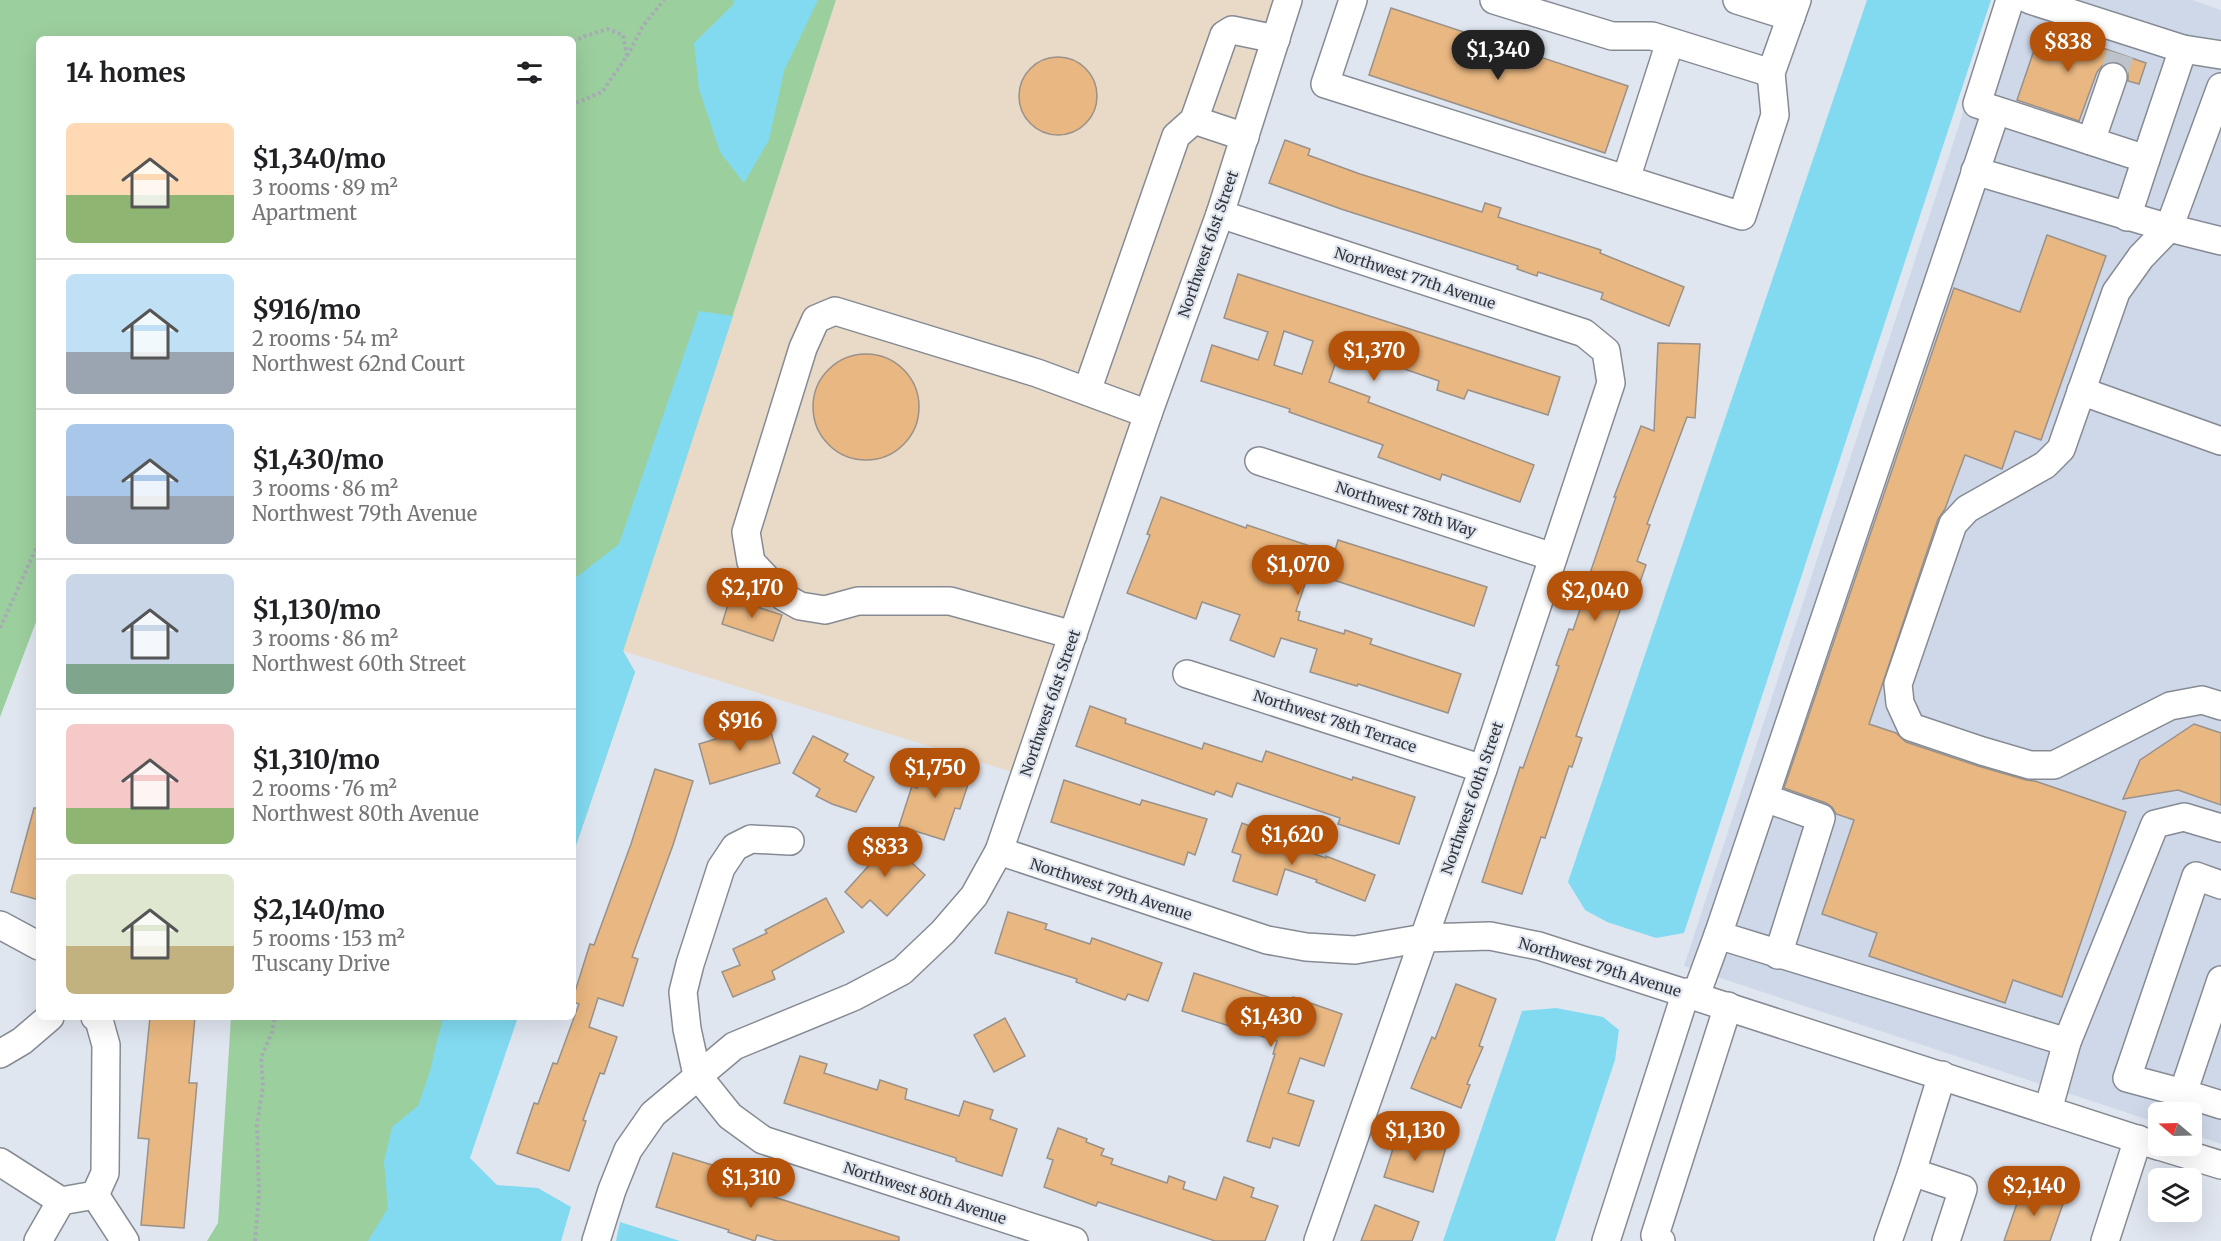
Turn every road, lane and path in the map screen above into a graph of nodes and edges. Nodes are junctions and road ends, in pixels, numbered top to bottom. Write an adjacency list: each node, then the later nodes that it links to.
1 (664, 0): 15 (path)
2 (1288, 0): 9 (street, Northwest 61st Street)
3 (1353, 0): 25 (street)
4 (1496, 0): 11 (street)
5 (1737, 0): 8 (street)
6 (2010, 0): 19 (street)
7 (2030, 0): 13 (street)
8 (1794, 8): 16 (street)
9 (1276, 39): 20 (street); 21 (street, Northwest 61st Street)
10 (576, 41): 15 (path)
11 (1670, 42): 16 (street); 25 (street)
12 (2183, 49): 13 (street); 14 (street); 23 (street)
13 (2120, 54): 22 (street)
14 (2221, 55)
15 (627, 56): 18 (path)
16 (1771, 73): 25 (street)
17 (2221, 87): 28 (street)
18 (576, 103)
19 (1996, 111): 22 (street); 24 (street)
20 (1194, 120): 21 (street); 31 (street)
21 (1245, 137): 26 (street, Northwest 61st Street)
22 (2091, 141): 23 (street)
23 (2146, 159): 27 (street)
24 (1975, 171): 27 (street); 43 (street)
25 (1626, 179)
26 (1220, 214): 30 (street, Northwest 77th Avenue); 33 (street, Northwest 61st Street)
27 (2127, 217): 28 (street)
28 (2169, 228): 29 (street); 32 (street)
29 (2221, 241)
30 (1606, 351): 37 (street, Northwest 60th Street)
31 (1087, 391): 33 (street); 39 (street)
32 (2081, 392): 34 (street); 41 (street)
33 (1148, 414): 39 (street, Northwest 61st Street)
34 (2221, 441)
35 (1259, 461): 37 (street, Northwest 78th Way)
36 (36, 549): 38 (path)
37 (1553, 557): 42 (street, Northwest 60th Street)
38 (0, 628)
39 (1073, 635): 46 (street, Northwest 61st Street)
40 (1187, 674): 42 (street, Northwest 78th Terrace)
41 (2221, 706)
42 (1483, 769): 50 (street, Northwest 60th Street)
43 (1765, 798): 49 (street); 52 (street)
44 (2221, 828): 60 (street)
45 (790, 841): 62 (street)
46 (999, 851): 50 (street, Northwest 79th Avenue); 62 (street, Northwest 61st Street)
47 (2221, 885): 64 (street)
48 (0, 926): 51 (street)
49 (1718, 936): 52 (street); 54 (street)
50 (1424, 938): 54 (street, Northwest 79th Avenue); 82 (street, Northwest 60th Street)
51 (36, 944)
52 (1778, 955): 60 (street)
53 (2220, 988): 59 (street)
54 (1691, 994): 55 (street, Northwest 79th Avenue); 83 (street)
55 (1728, 1006): 63 (street, Northwest 79th Avenue); 84 (street)
56 (46, 1020): 61 (street)
57 (99, 1020): 75 (street)
58 (274, 1020): 79 (path)
59 (2212, 1035): 65 (street)
60 (2067, 1042): 68 (street)
61 (1, 1049)
62 (697, 1075): 80 (street, Northwest 61st Street); 81 (street, Northwest 80th Avenue)
63 (1942, 1075): 68 (street, Northwest 79th Avenue); 74 (street)
64 (2178, 1102)
65 (2180, 1102)
66 (2202, 1104): 67 (street)
67 (2221, 1105)
68 (2048, 1110): 69 (street, Northwest 79th Avenue)
69 (2148, 1142)
70 (2151, 1156): 87 (street)
71 (2192, 1156): 73 (street, Northwest 79th Avenue)
72 (0, 1162): 76 (street)
73 (2221, 1165)
74 (1912, 1172): 85 (street); 86 (street)
75 (95, 1195): 76 (street); 78 (street)
76 (61, 1201): 77 (street)
77 (38, 1241)
78 (125, 1241)
79 (255, 1241)
80 (596, 1241)
81 (1074, 1241)
82 (1318, 1241)
83 (1606, 1241)
84 (1660, 1241)
85 (1888, 1241)
86 (1946, 1241)
87 (2105, 1241)

